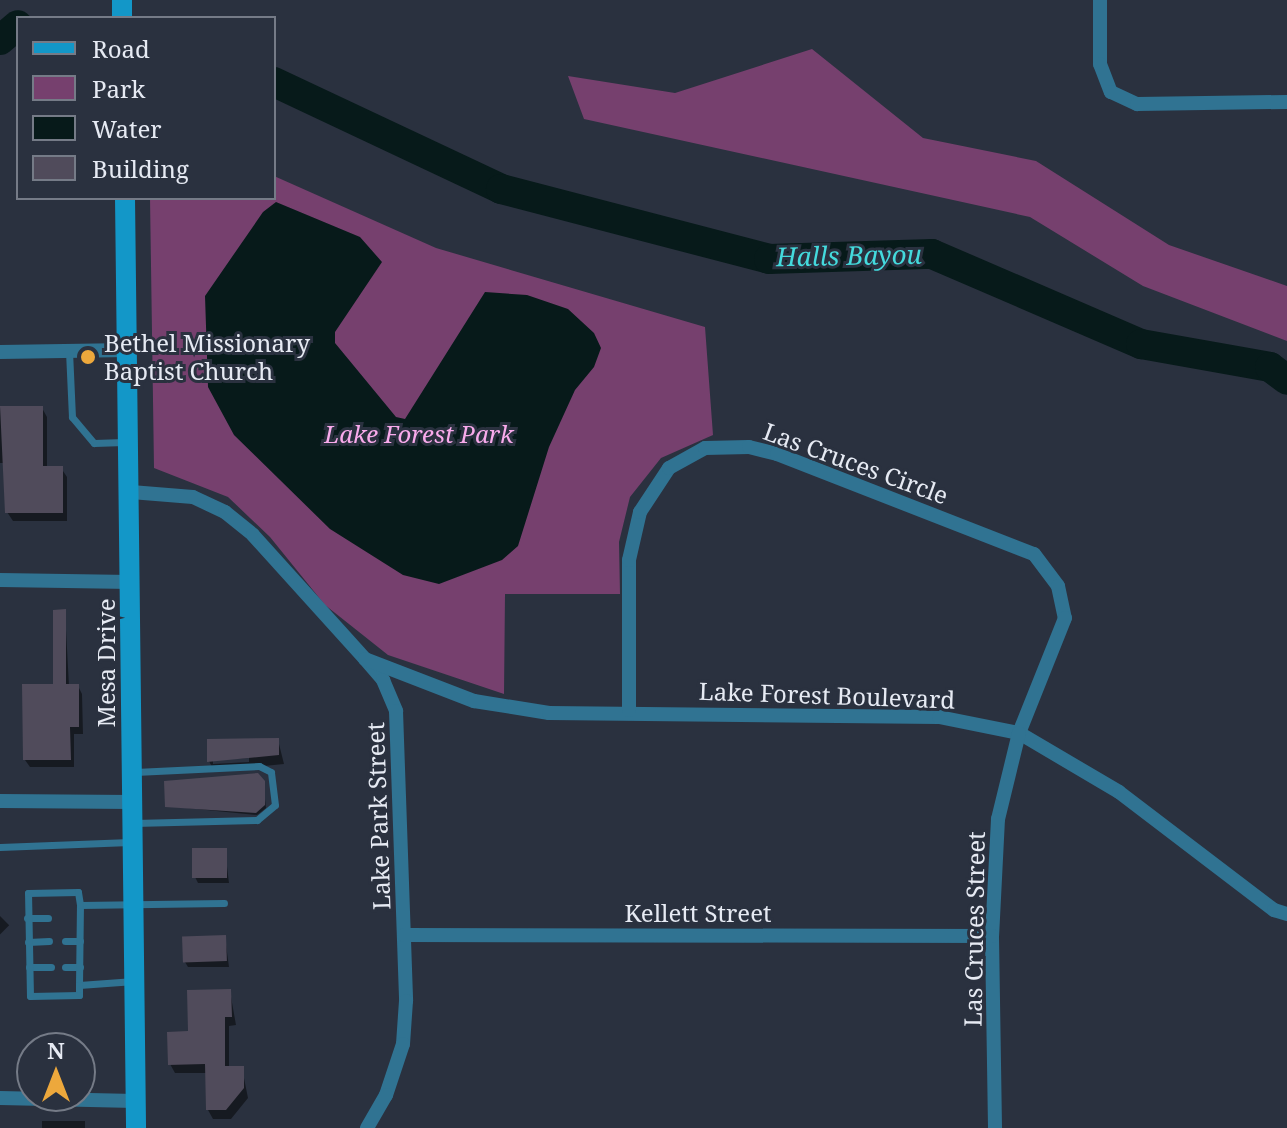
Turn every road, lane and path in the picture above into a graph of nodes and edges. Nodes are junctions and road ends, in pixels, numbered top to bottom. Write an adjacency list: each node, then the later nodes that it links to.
1 (1100, 0): 2 (street)
2 (1287, 102)
3 (125, 200): 4 (main road, Mesa Drive)
4 (128, 350): 5 (street); 7 (main road, Mesa Drive)
5 (69, 351): 6 (street); 7 (lane)
6 (0, 352)
7 (131, 442): 8 (main road, Mesa Drive)
8 (131, 492): 10 (main road, Mesa Drive); 11 (street, Lake Park Street)
9 (0, 580): 10 (street)
10 (131, 582): 14 (main road, Mesa Drive)
11 (365, 659): 12 (street, Lake Forest Boulevard); 26 (street, Lake Park Street)
12 (629, 710): 13 (street, Lake Forest Boulevard); 13 (street, Las Cruces Circle)
13 (1019, 733): 21 (street, Lake Forest Boulevard); 27 (street, Las Cruces Street)
14 (132, 772): 16 (main road, Mesa Drive); 16 (lane)
15 (0, 801): 16 (street)
16 (133, 822): 17 (lane); 19 (main road, Mesa Drive)
17 (0, 847)
18 (224, 903): 19 (lane)
19 (133, 904): 20 (lane); 36 (main road, Mesa Drive)
20 (80, 905): 22 (lane); 25 (lane)
21 (1287, 914)
22 (27, 918): 23 (lane); 31 (lane)
23 (48, 918)
24 (68, 918): 25 (lane)
25 (80, 918): 30 (lane)
26 (404, 935): 27 (street, Kellett Street); 41 (street, Lake Park Street)
27 (992, 936): 42 (street, Las Cruces Street)
28 (49, 941): 31 (lane)
29 (65, 941): 30 (lane)
30 (80, 941): 35 (lane)
31 (28, 942): 32 (lane)
32 (29, 967): 33 (lane); 37 (lane)
33 (51, 967)
34 (65, 967): 35 (lane)
35 (80, 967): 37 (lane)
36 (134, 981): 37 (lane); 39 (main road, Mesa Drive)
37 (79, 985)
38 (0, 1098): 39 (street)
39 (135, 1101): 40 (main road, Mesa Drive)
40 (136, 1128)
41 (367, 1128)
42 (995, 1128)

